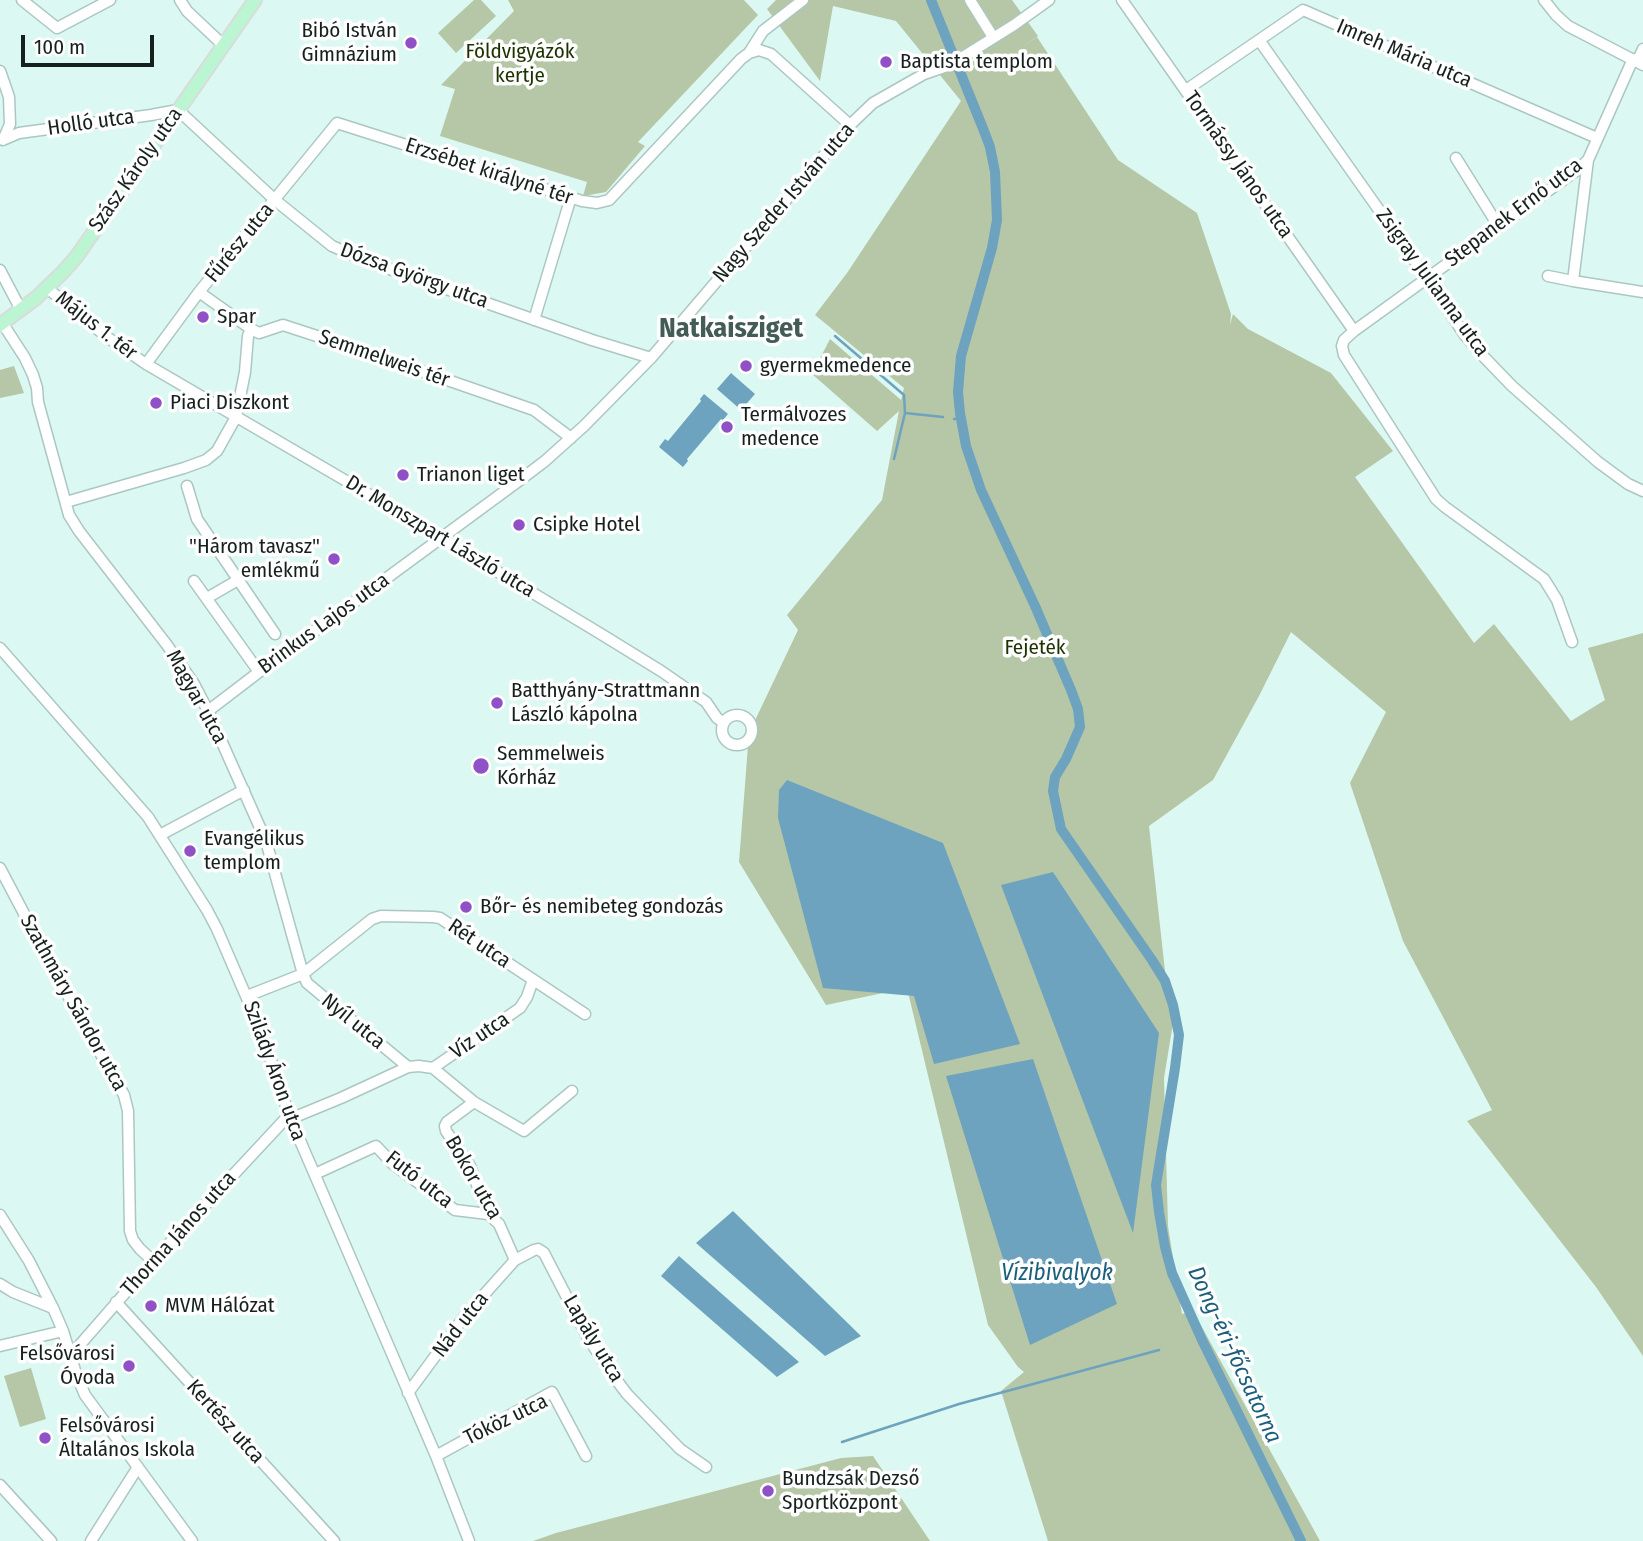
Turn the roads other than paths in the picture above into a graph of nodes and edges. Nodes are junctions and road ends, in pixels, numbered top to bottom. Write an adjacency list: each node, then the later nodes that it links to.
1 (22, 0): 2 (street)
2 (110, 0)
3 (180, 0): 12 (street)
4 (255, 0): 12 (main road, Szász Károly utca)
5 (803, 0): 14 (street, Erzsébet királyné tér)
6 (970, 0): 10 (street)
7 (1049, 0): 10 (street)
8 (1122, 0): 17 (street, Tormássy János utca)
9 (1545, 0): 15 (street)
10 (993, 37): 20 (street, Nagy Szeder István utca)
11 (1259, 40): 17 (street, Imreh Mária utca); 21 (street, Imreh Mária utca); 30 (street, Zsigray Julianna utca)
12 (223, 45): 18 (main road, Szász Károly utca)
13 (1643, 49): 15 (street, Stepanek Ernő utca)
14 (749, 53): 20 (street); 25 (street, Erzsébet királyné tér)
15 (1638, 62): 21 (street, Stepanek Ernő utca)
16 (0, 71): 22 (street)
17 (1186, 90): 39 (street, Tormássy János utca)
18 (178, 110): 22 (street, Holló utca); 26 (street, Dózsa György utca); 32 (main road, Szász Károly utca)
19 (337, 123): 25 (street, Erzsébet királyné tér); 26 (street, Fűrész utca)
20 (850, 125): 40 (street, Nagy Szeder István utca)
21 (1597, 138): 24 (street, Stepanek Ernő utca)
22 (2, 141)
23 (1456, 158): 27 (street)
24 (1588, 160): 27 (street, Stepanek Ernő utca); 31 (street)
25 (571, 197): 36 (street)
26 (275, 200): 33 (street, Fűrész utca); 36 (street, Dózsa György utca)
27 (1499, 226): 30 (street, Stepanek Ernő utca)
28 (0, 270): 35 (street)
29 (1548, 275): 31 (street)
30 (1427, 278): 39 (street, Stepanek Ernő utca); 45 (street, Zsigray Julianna utca)
31 (1573, 281): 34 (street)
32 (47, 288): 35 (main road, Szász Károly utca); 41 (street, Május 1. tér)
33 (200, 292): 38 (street); 41 (street, Fűrész utca)
34 (1643, 292)
35 (22, 310): 37 (main road, Szász Károly utca)
36 (534, 320): 40 (street, Dózsa György utca)
37 (1, 325): 46 (street, Magyar utca)
38 (251, 329): 42 (street); 43 (street, Semmelweis tér)
39 (1354, 331): 52 (street)
40 (651, 358): 43 (street, Nagy Szeder István utca)
41 (146, 364): 42 (street, Dr. Monszpart László utca)
42 (236, 417): 46 (street); 47 (street, Dr. Monszpart László utca)
43 (571, 438): 47 (street, Nagy Szeder István utca)
44 (187, 486): 48 (street)
45 (1643, 491)
46 (66, 502): 55 (street, Magyar utca)
47 (441, 538): 54 (street, Brinkus Lajos utca); 56 (street, Dr. Monszpart László utca)
48 (238, 580): 50 (street); 51 (street)
49 (194, 581): 50 (street)
50 (207, 598): 54 (street)
51 (275, 634)
52 (1572, 642)
53 (0, 648): 58 (street, Szilády Áron utca)
54 (259, 672): 55 (street, Brinkus Lajos utca)
55 (208, 711): 57 (street, Magyar utca)
56 (724, 723)
57 (244, 790): 58 (street); 60 (street, Magyar utca)
58 (160, 835): 62 (street, Szilády Áron utca)
59 (0, 867): 73 (street, Szathmáry Sándor utca)
60 (303, 974): 61 (street, Rét utca); 62 (street); 64 (street, Nyíl utca)
61 (533, 981): 63 (street); 65 (street, Víz utca)
62 (247, 996): 68 (street, Szilády Áron utca)
63 (585, 1014)
64 (408, 1066): 65 (street); 68 (street)
65 (433, 1068): 67 (street)
66 (572, 1091): 67 (street)
67 (474, 1102): 70 (street, Bokor utca)
68 (289, 1117): 69 (street, Szilády Áron utca); 73 (street, Thorma János utca)
69 (315, 1174): 70 (street, Futó utca); 80 (street, Szilády Áron utca)
70 (488, 1214): 72 (street, Bokor utca)
71 (0, 1215): 76 (street)
72 (515, 1259): 80 (street, Nád utca); 84 (street, Lapály utca)
73 (153, 1261): 75 (street, Thorma János utca)
74 (0, 1284): 76 (street)
75 (116, 1302): 79 (street, Thorma János utca); 89 (street, Kertész utca)
76 (53, 1308): 77 (street)
77 (63, 1331): 78 (street); 79 (street)
78 (0, 1346)
79 (71, 1355): 83 (street)
80 (408, 1393): 81 (street, Szilády Áron utca)
81 (436, 1456): 82 (street, Tóköz utca); 90 (street, Szilády Áron utca)
82 (586, 1456)
83 (138, 1467): 87 (street); 88 (street)
84 (706, 1467)
85 (0, 1485): 86 (street)
86 (51, 1541)
87 (91, 1541)
88 (192, 1541)
89 (334, 1541)
90 (469, 1541)

